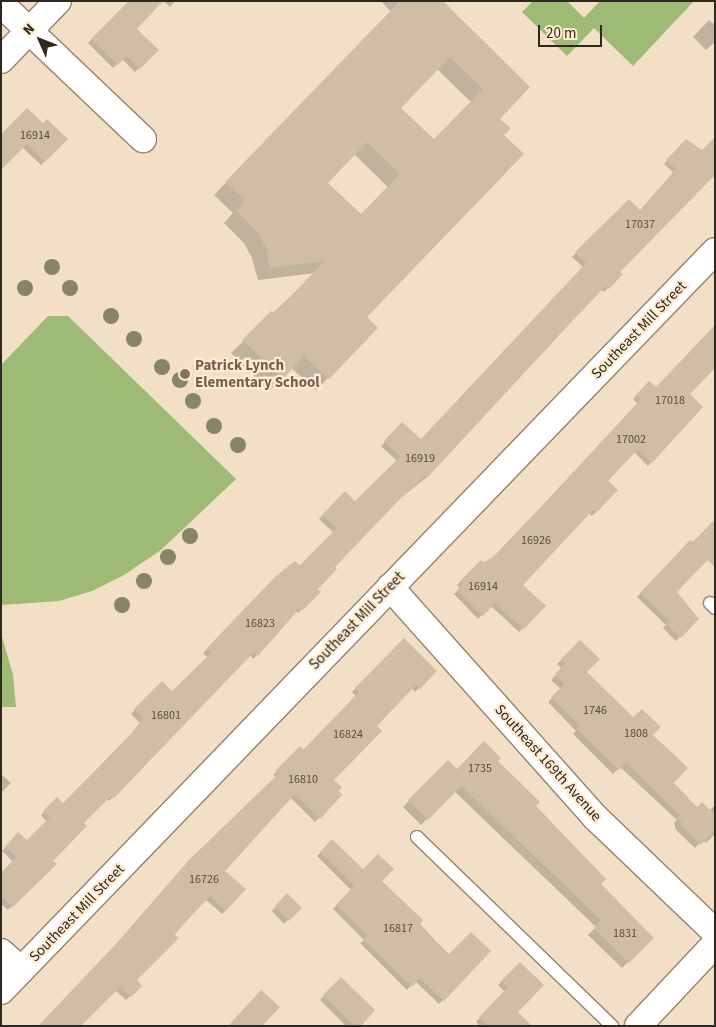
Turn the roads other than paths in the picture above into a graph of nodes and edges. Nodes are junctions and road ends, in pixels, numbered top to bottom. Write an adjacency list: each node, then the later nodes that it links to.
1 (58, 1): 3 (street)
2 (1, 4): 3 (street)
3 (30, 31): 4 (street); 5 (street)
4 (1, 60)
5 (142, 139)
6 (715, 251): 7 (street, Southeast Mill Street)
7 (390, 587): 9 (street, Southeast 169th Avenue); 12 (street, Southeast Mill Street)
8 (418, 837): 14 (lane)
9 (715, 932)
10 (715, 944): 15 (street)
11 (1, 952): 12 (street)
12 (22, 970): 13 (street, Southeast Mill Street)
13 (1, 992)
14 (612, 1026)
15 (638, 1026)

